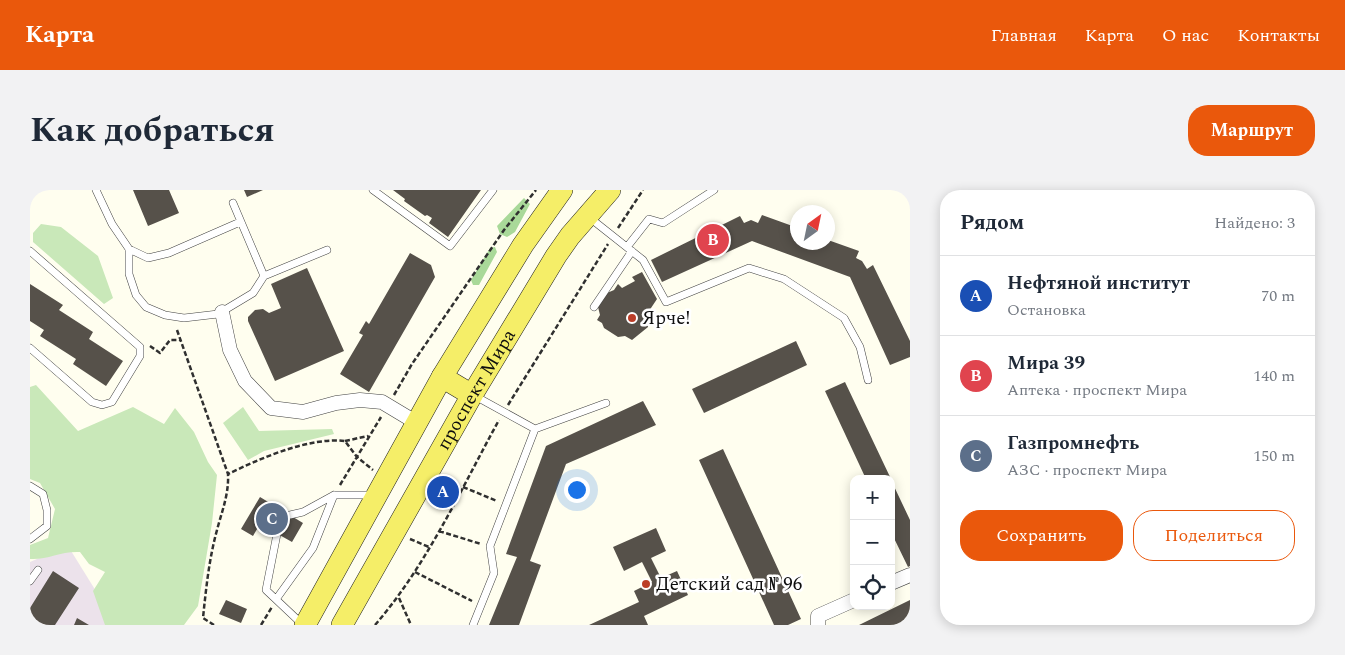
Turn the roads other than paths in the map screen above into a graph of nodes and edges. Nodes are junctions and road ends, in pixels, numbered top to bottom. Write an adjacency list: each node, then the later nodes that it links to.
1 (96, 190): 10 (lane)
2 (373, 190): 3 (lane)
3 (493, 190)
4 (562, 190): 18 (main road, проспект Мира)
5 (610, 190): 8 (main road, проспект Мира)
6 (714, 190): 11 (lane)
7 (233, 203): 9 (lane)
8 (588, 216): 11 (lane); 20 (main road, проспект Мира)
9 (240, 222): 10 (lane); 14 (lane)
10 (129, 249): 16 (lane)
11 (629, 249): 15 (lane); 19 (lane)
12 (30, 250): 17 (lane)
13 (327, 250): 14 (lane)
14 (264, 276): 16 (lane)
15 (594, 307)
16 (222, 312): 22 (street)
17 (30, 348)
18 (442, 377): 20 (main road); 22 (main road, проспект Мира)
19 (868, 380)
20 (472, 395): 23 (lane); 37 (main road, проспект Мира)
21 (606, 403): 23 (lane)
22 (417, 423): 26 (main road, проспект Мира)
23 (534, 429): 38 (lane)
24 (30, 486): 29 (lane)
25 (334, 495): 26 (lane); 27 (lane); 34 (lane)
26 (377, 495): 36 (main road, проспект Мира)
27 (290, 515)
28 (277, 534): 34 (lane)
29 (30, 539)
30 (38, 570): 32 (lane)
31 (910, 574): 33 (street)
32 (30, 581)
33 (895, 581)
34 (277, 598): 36 (lane)
35 (850, 602): 39 (street)
36 (304, 625)
37 (342, 625)
38 (472, 625)
39 (818, 625)

